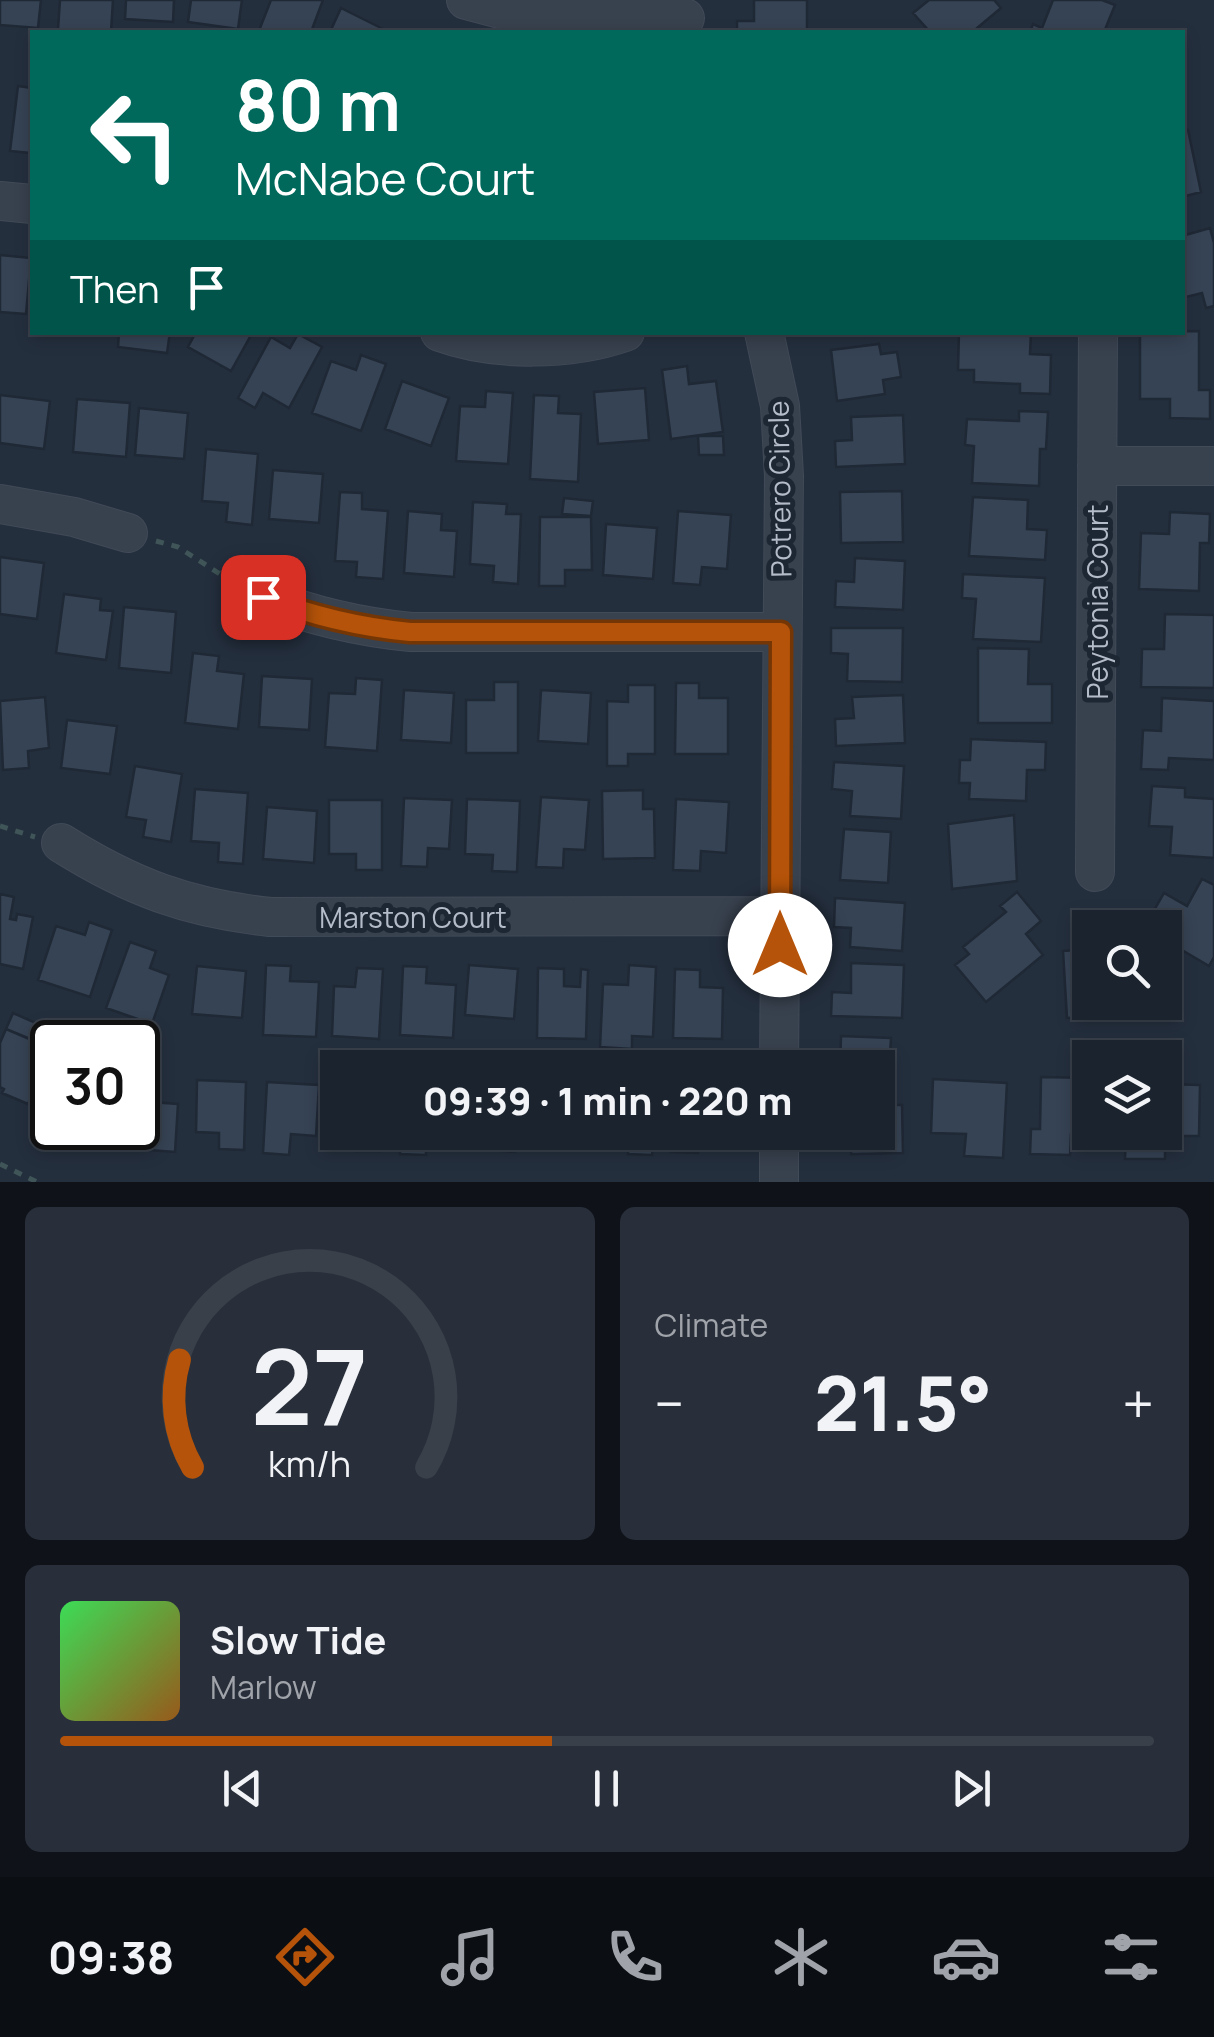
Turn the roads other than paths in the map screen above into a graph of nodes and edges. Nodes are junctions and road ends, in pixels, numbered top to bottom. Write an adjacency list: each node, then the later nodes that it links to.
1 (466, 0): 2 (street)
2 (685, 17)
3 (0, 201): 4 (street)
4 (30, 204)
5 (455, 335): 6 (street)
6 (609, 335)
7 (765, 335): 14 (street, Potrero Circle)
8 (1098, 335): 9 (street, Peytonia Court)
9 (1097, 466): 10 (street); 16 (street, Peytonia Court)
10 (1214, 466)
11 (0, 504): 12 (street)
12 (128, 533)
13 (263, 597): 14 (street)
14 (781, 632): 17 (street, Potrero Circle)
15 (61, 843): 17 (street, Marston Court)
16 (1096, 872)
17 (781, 916): 18 (street, Potrero Circle)
18 (780, 1050)
19 (779, 1150): 20 (street)
20 (779, 1182)

